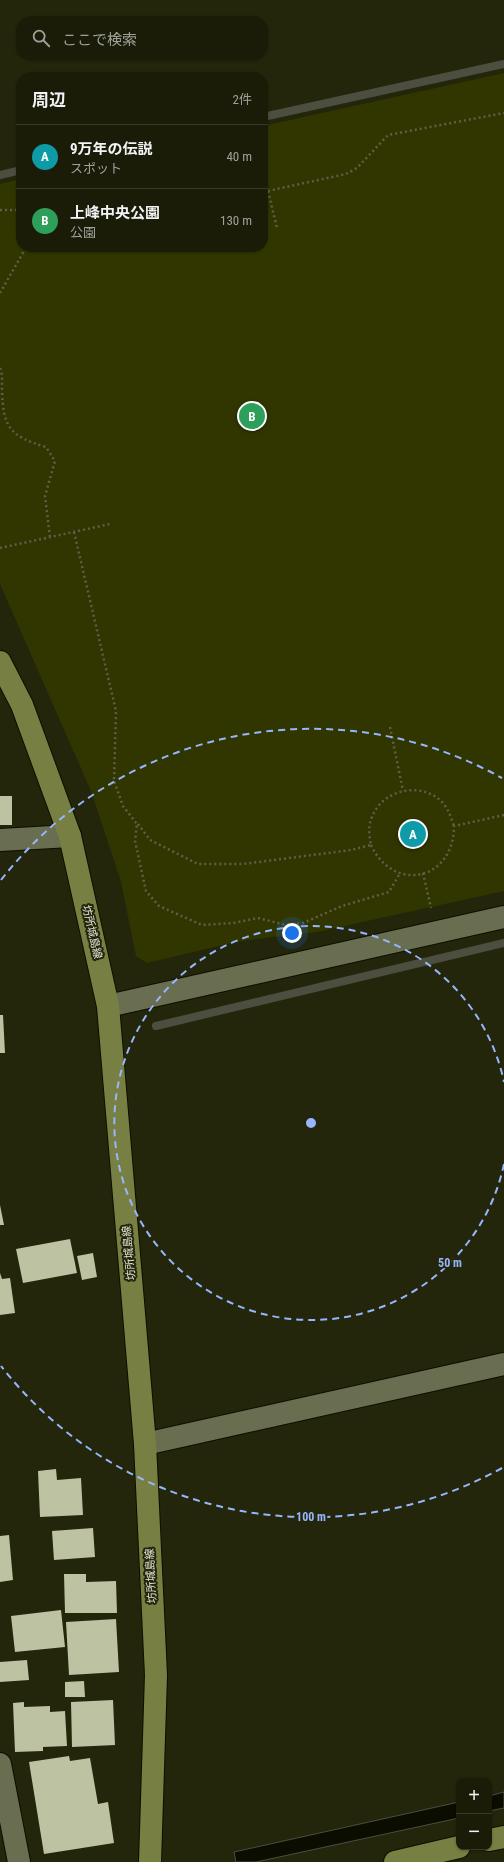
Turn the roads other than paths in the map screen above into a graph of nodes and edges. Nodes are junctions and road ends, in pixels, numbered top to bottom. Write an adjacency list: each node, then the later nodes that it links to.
1 (0, 662): 2 (main road, 坊所城島線)
2 (70, 836): 3 (street); 5 (main road, 坊所城島線)
3 (0, 840)
4 (504, 917): 5 (street)
5 (108, 1006): 7 (main road, 坊所城島線)
6 (504, 1364): 7 (street)
7 (145, 1444): 11 (main road, 坊所城島線)
8 (0, 1764): 10 (street)
9 (456, 1848): 12 (main road)
10 (19, 1862)
11 (150, 1862)
12 (395, 1862)

